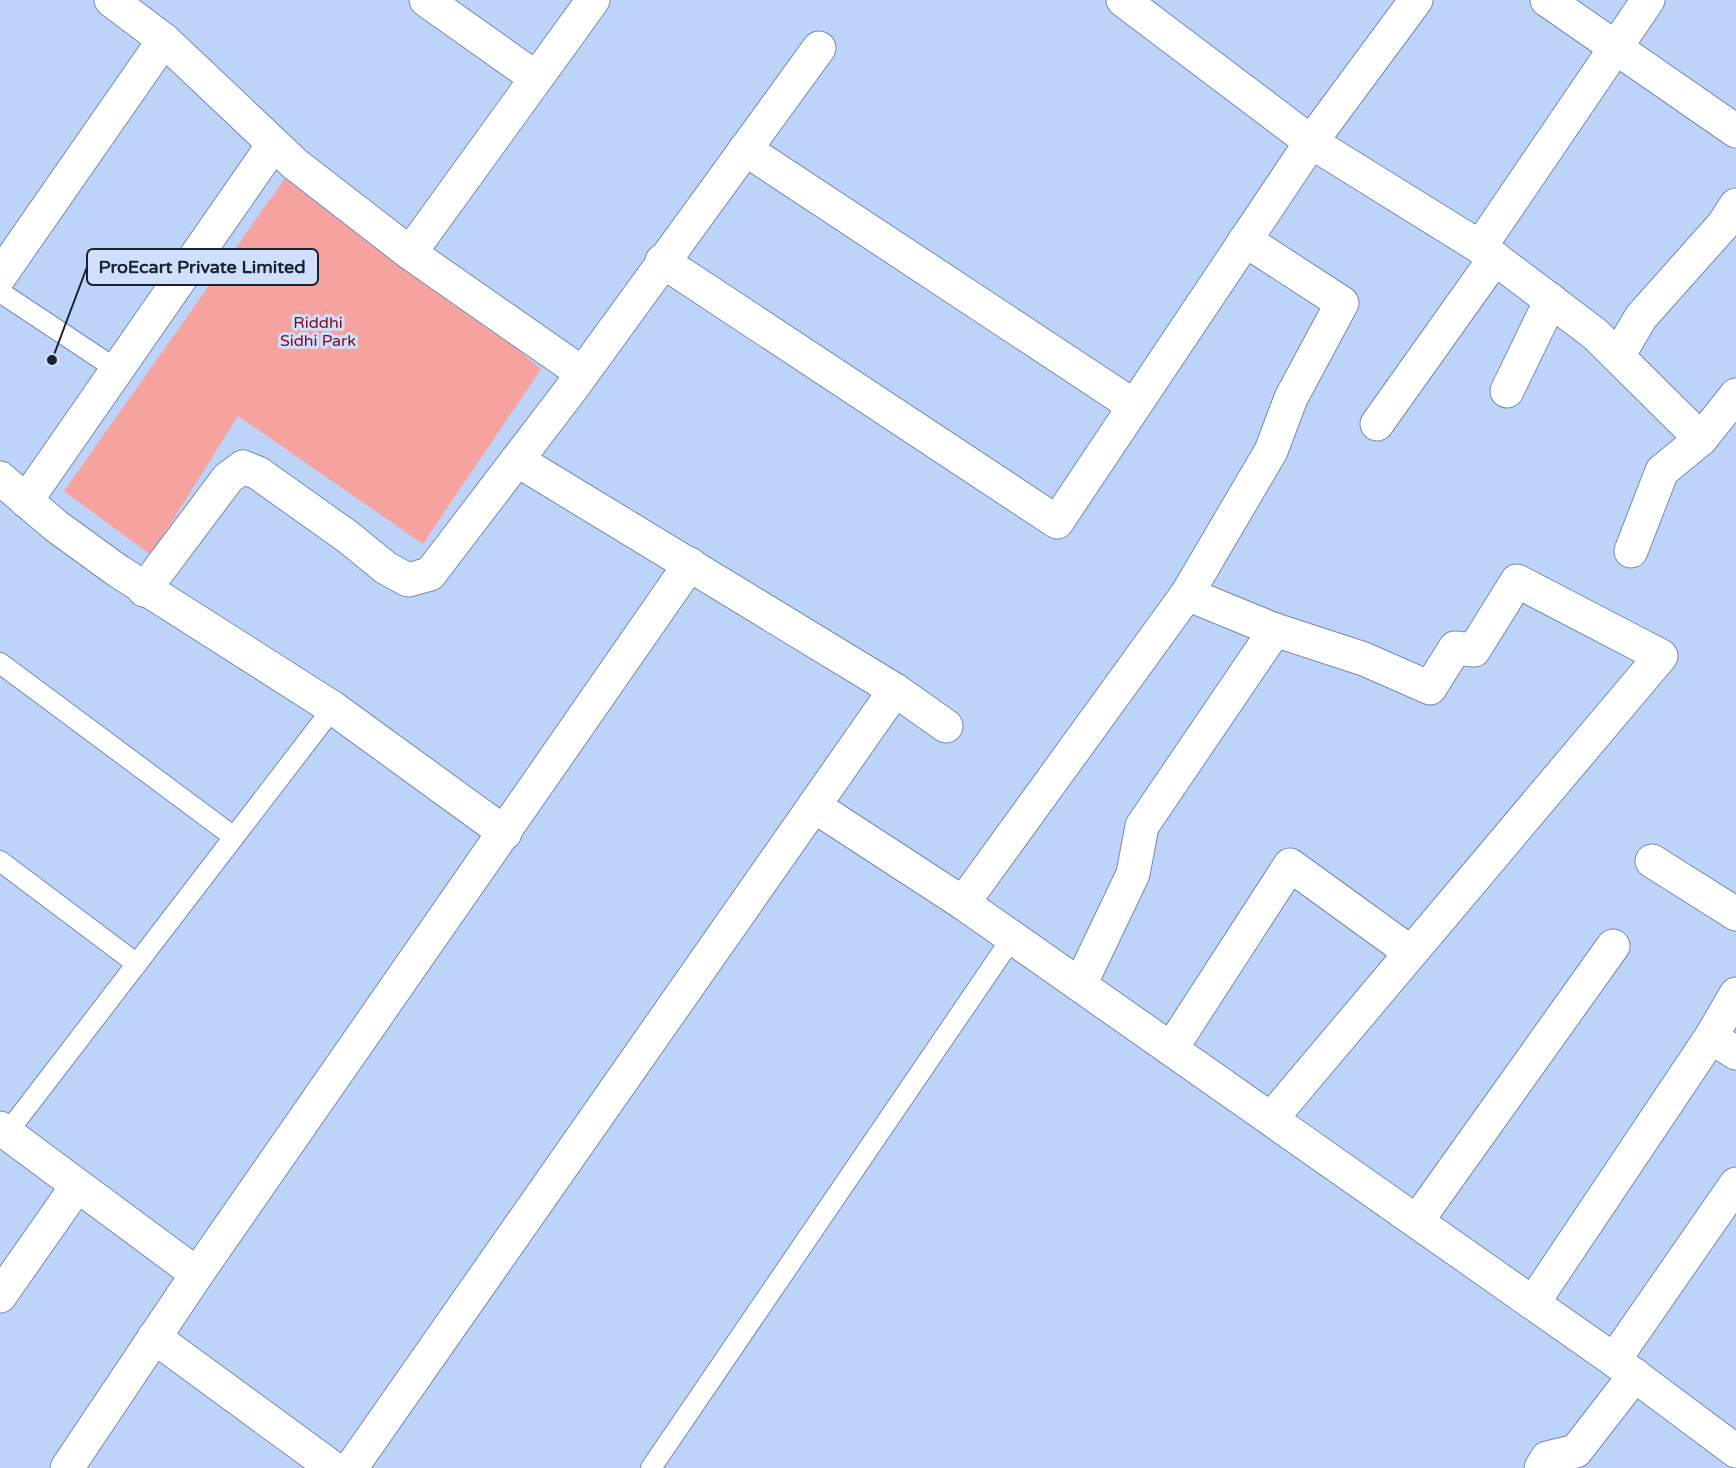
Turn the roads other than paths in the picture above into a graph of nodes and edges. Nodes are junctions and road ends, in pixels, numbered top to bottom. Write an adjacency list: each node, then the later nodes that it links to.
1 (111, 0): 8 (street)
2 (426, 0): 11 (street)
3 (593, 0): 11 (street)
4 (1123, 0): 13 (street)
5 (1416, 0): 13 (street)
6 (1547, 0): 9 (street)
7 (1648, 0): 9 (street)
8 (164, 40): 14 (street); 21 (street)
9 (1616, 47): 12 (street); 18 (street)
10 (819, 48): 15 (street)
11 (536, 78): 19 (street)
12 (1736, 131)
13 (1311, 142): 17 (street); 18 (street)
14 (273, 145): 19 (street); 25 (street)
15 (745, 149): 20 (street); 29 (street)
16 (1736, 205): 24 (street)
17 (1245, 240): 29 (street); 38 (street)
18 (1487, 252): 23 (street); 30 (street)
19 (410, 254): 26 (street)
20 (662, 261): 26 (street); 29 (street)
21 (0, 276)
22 (0, 292): 25 (lane)
23 (1551, 300): 24 (street); 27 (street)
24 (1618, 356): 31 (street)
25 (116, 369): 34 (street)
26 (582, 373): 32 (street)
27 (1507, 391)
28 (1736, 394): 31 (street)
29 (1134, 406)
30 (1377, 424)
31 (1701, 439): 35 (street)
32 (517, 460): 36 (street); 37 (street)
33 (0, 478): 34 (street)
34 (26, 501): 37 (street)
35 (1631, 551)
36 (690, 564): 41 (street); 45 (street)
37 (144, 590): 42 (street)
38 (1186, 594): 39 (street); 49 (street)
39 (1275, 630): 53 (street); 55 (street)
40 (0, 663): 46 (lane)
41 (896, 690): 43 (street); 44 (street)
42 (333, 708): 45 (street); 46 (lane)
43 (946, 726)
44 (814, 806): 49 (street); 72 (street)
45 (505, 833): 64 (street)
46 (234, 837): 54 (lane)
47 (0, 861): 54 (lane)
48 (1652, 861): 50 (street)
49 (963, 903): 51 (street)
50 (1736, 914)
51 (1012, 938): 55 (street); 73 (lane)
52 (1613, 946): 63 (street)
53 (1410, 952): 58 (street); 59 (street)
54 (137, 964): 60 (lane)
55 (1080, 985): 58 (street)
56 (1736, 993): 57 (street)
57 (1723, 1045): 66 (street)
58 (1171, 1049): 59 (street)
59 (1271, 1119): 63 (street)
60 (4, 1131): 62 (street)
61 (1736, 1184): 68 (street)
62 (77, 1186): 64 (street); 65 (street)
63 (1417, 1221): 66 (street)
64 (196, 1274): 67 (street)
65 (5, 1280)
66 (1533, 1303): 68 (street)
67 (154, 1337): 70 (street); 71 (street)
68 (1625, 1367): 69 (street); 74 (street)
69 (1736, 1451)
70 (67, 1468)
71 (333, 1468)
72 (351, 1468)
73 (651, 1468)
74 (1541, 1468)

